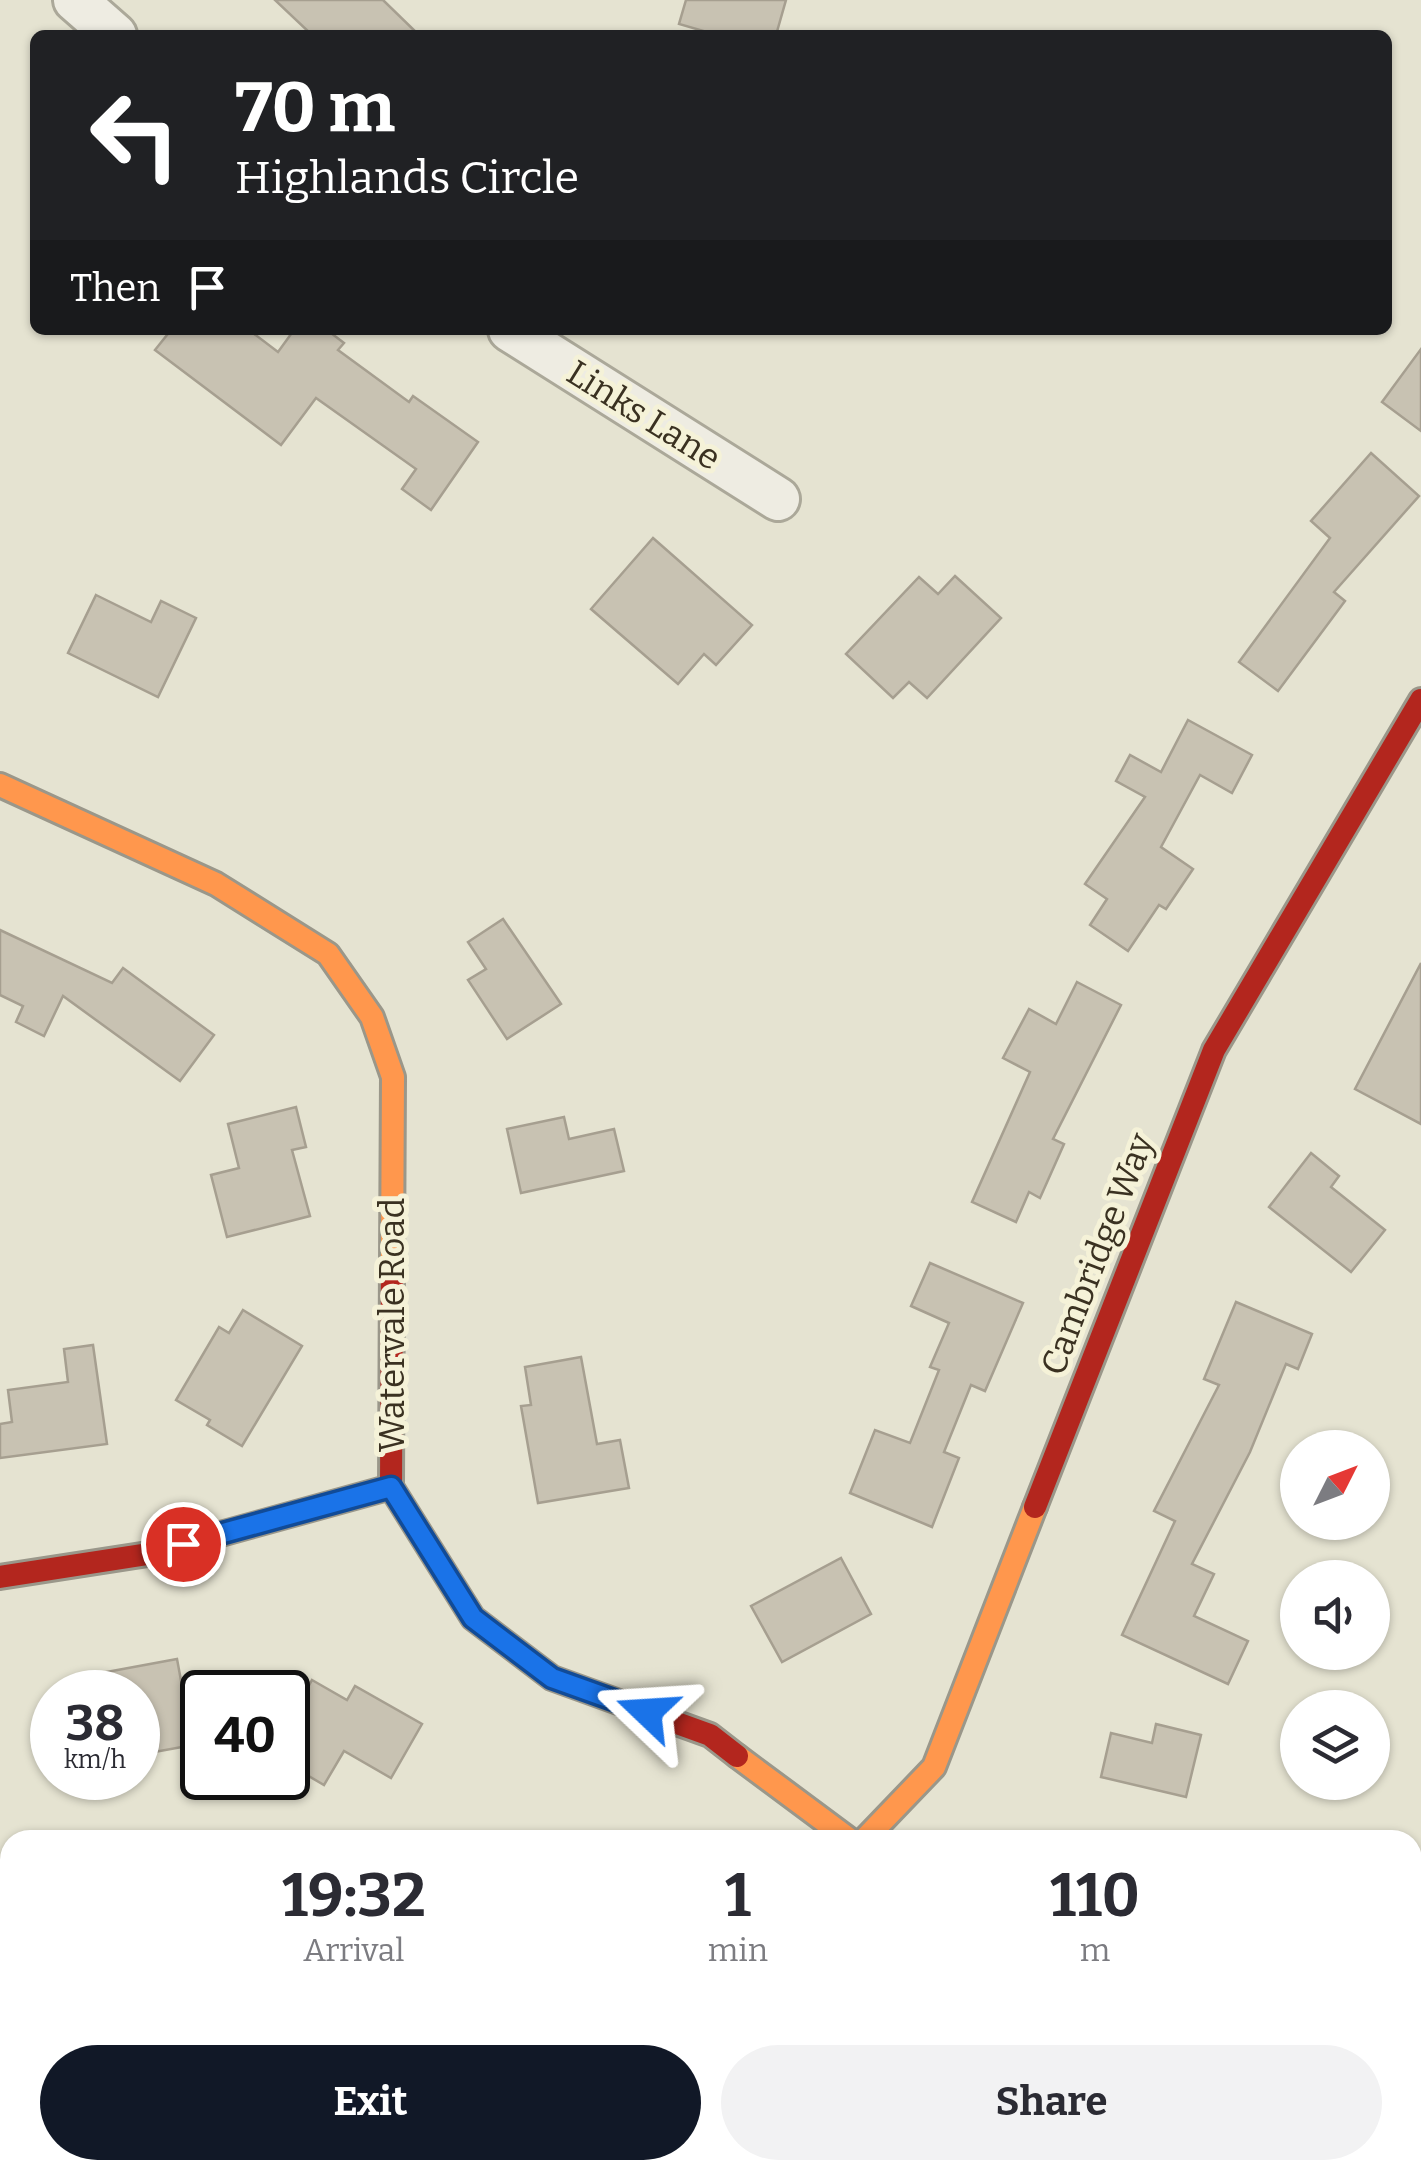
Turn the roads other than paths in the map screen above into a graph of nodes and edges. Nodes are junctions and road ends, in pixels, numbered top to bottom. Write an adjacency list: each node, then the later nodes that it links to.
1 (75, 0): 2 (street)
2 (108, 30)
3 (518, 335): 4 (street, Links Lane)
4 (778, 499)
5 (1421, 700): 10 (street, Cambridge Way)
6 (0, 785): 7 (street, Watervale Road)
7 (391, 1487): 8 (street); 9 (street, Watervale Road)
8 (0, 1577)
9 (837, 1830)
10 (874, 1830)

